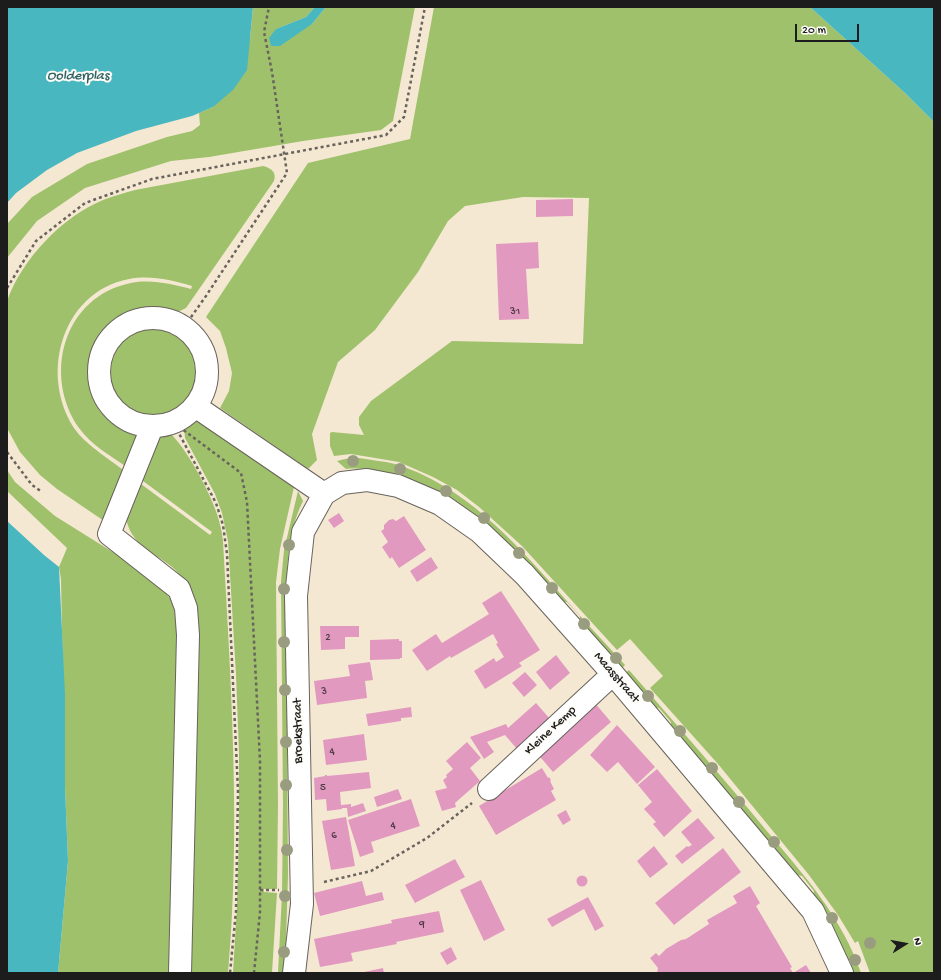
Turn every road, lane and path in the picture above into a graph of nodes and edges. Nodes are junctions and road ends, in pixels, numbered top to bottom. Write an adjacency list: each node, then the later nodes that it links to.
1 (269, 7): 3 (path)
2 (425, 7): 3 (path)
3 (284, 155): 4 (path); 5 (path)
4 (7, 288)
5 (184, 327): 6 (street); 8 (street)
6 (195, 406): 7 (street); 11 (street)
7 (174, 423): 8 (street); 15 (path); 18 (path)
8 (152, 427): 17 (street)
9 (7, 452): 10 (path)
10 (42, 492)
11 (324, 494): 12 (street, Maasstraat); 14 (street, Broekstraat)
12 (613, 674): 13 (street, Kleine Kemp); 21 (street, Maasstraat)
13 (489, 789): 14 (path)
14 (302, 888): 20 (street, Broekstraat)
15 (260, 890): 16 (path); 19 (path)
16 (279, 890)
17 (180, 973)
18 (230, 973)
19 (254, 973)
20 (294, 973)
21 (842, 973)

